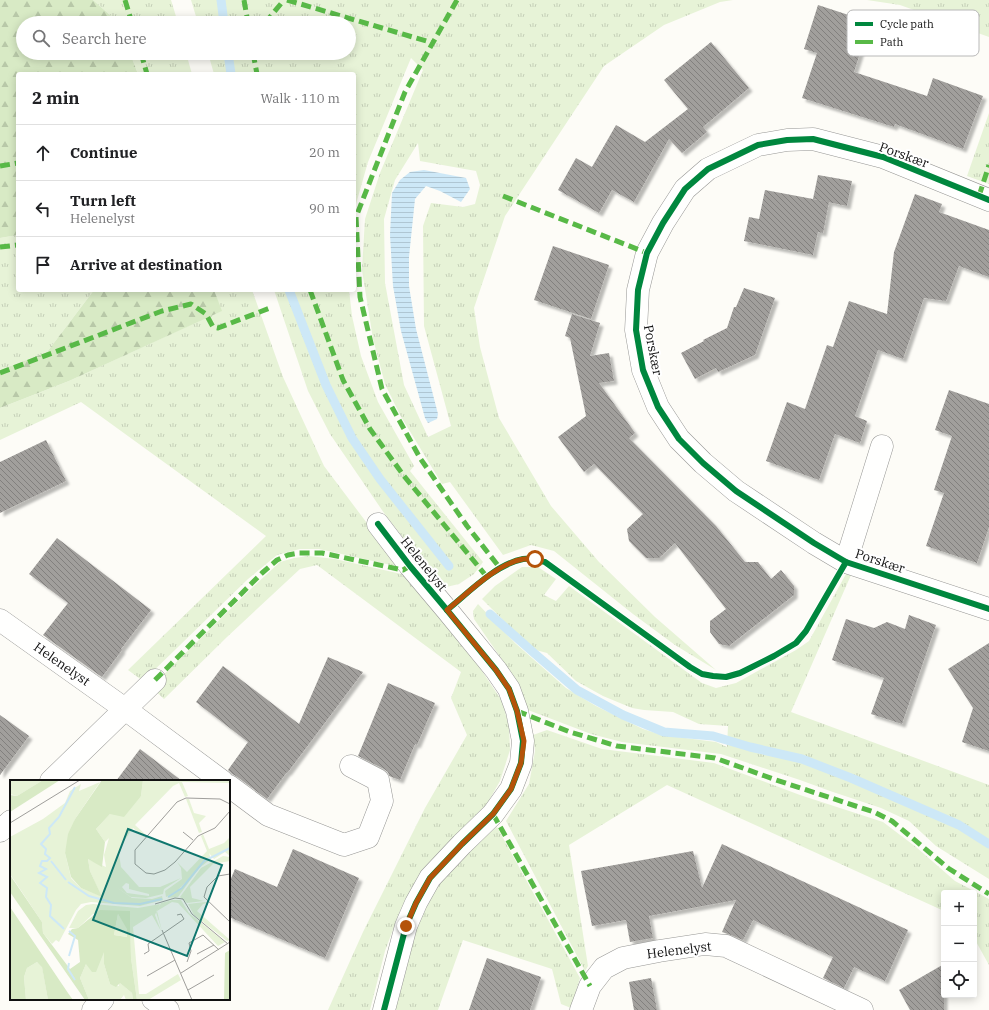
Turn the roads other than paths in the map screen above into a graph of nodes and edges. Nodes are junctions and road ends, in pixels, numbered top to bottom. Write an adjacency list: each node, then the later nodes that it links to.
1 (989, 200): 4 (street, Porskær)
2 (882, 446): 4 (street, Porskær)
3 (378, 524): 19 (street, Helenelyst)
4 (846, 562): 5 (street, Porskær)
5 (989, 609)
6 (0, 620): 8 (street, Helenelyst)
7 (155, 680): 8 (street)
8 (125, 709): 10 (street); 11 (street, Helenelyst)
9 (351, 766): 12 (street)
10 (52, 780)
11 (221, 780)
12 (230, 787)
13 (10, 821): 14 (street)
14 (0, 831)
15 (102, 1000): 17 (street)
16 (154, 1000): 18 (street)
17 (93, 1010)
18 (168, 1010)
19 (384, 1010)
20 (582, 1010): 21 (street, Helenelyst)
21 (862, 1010)

